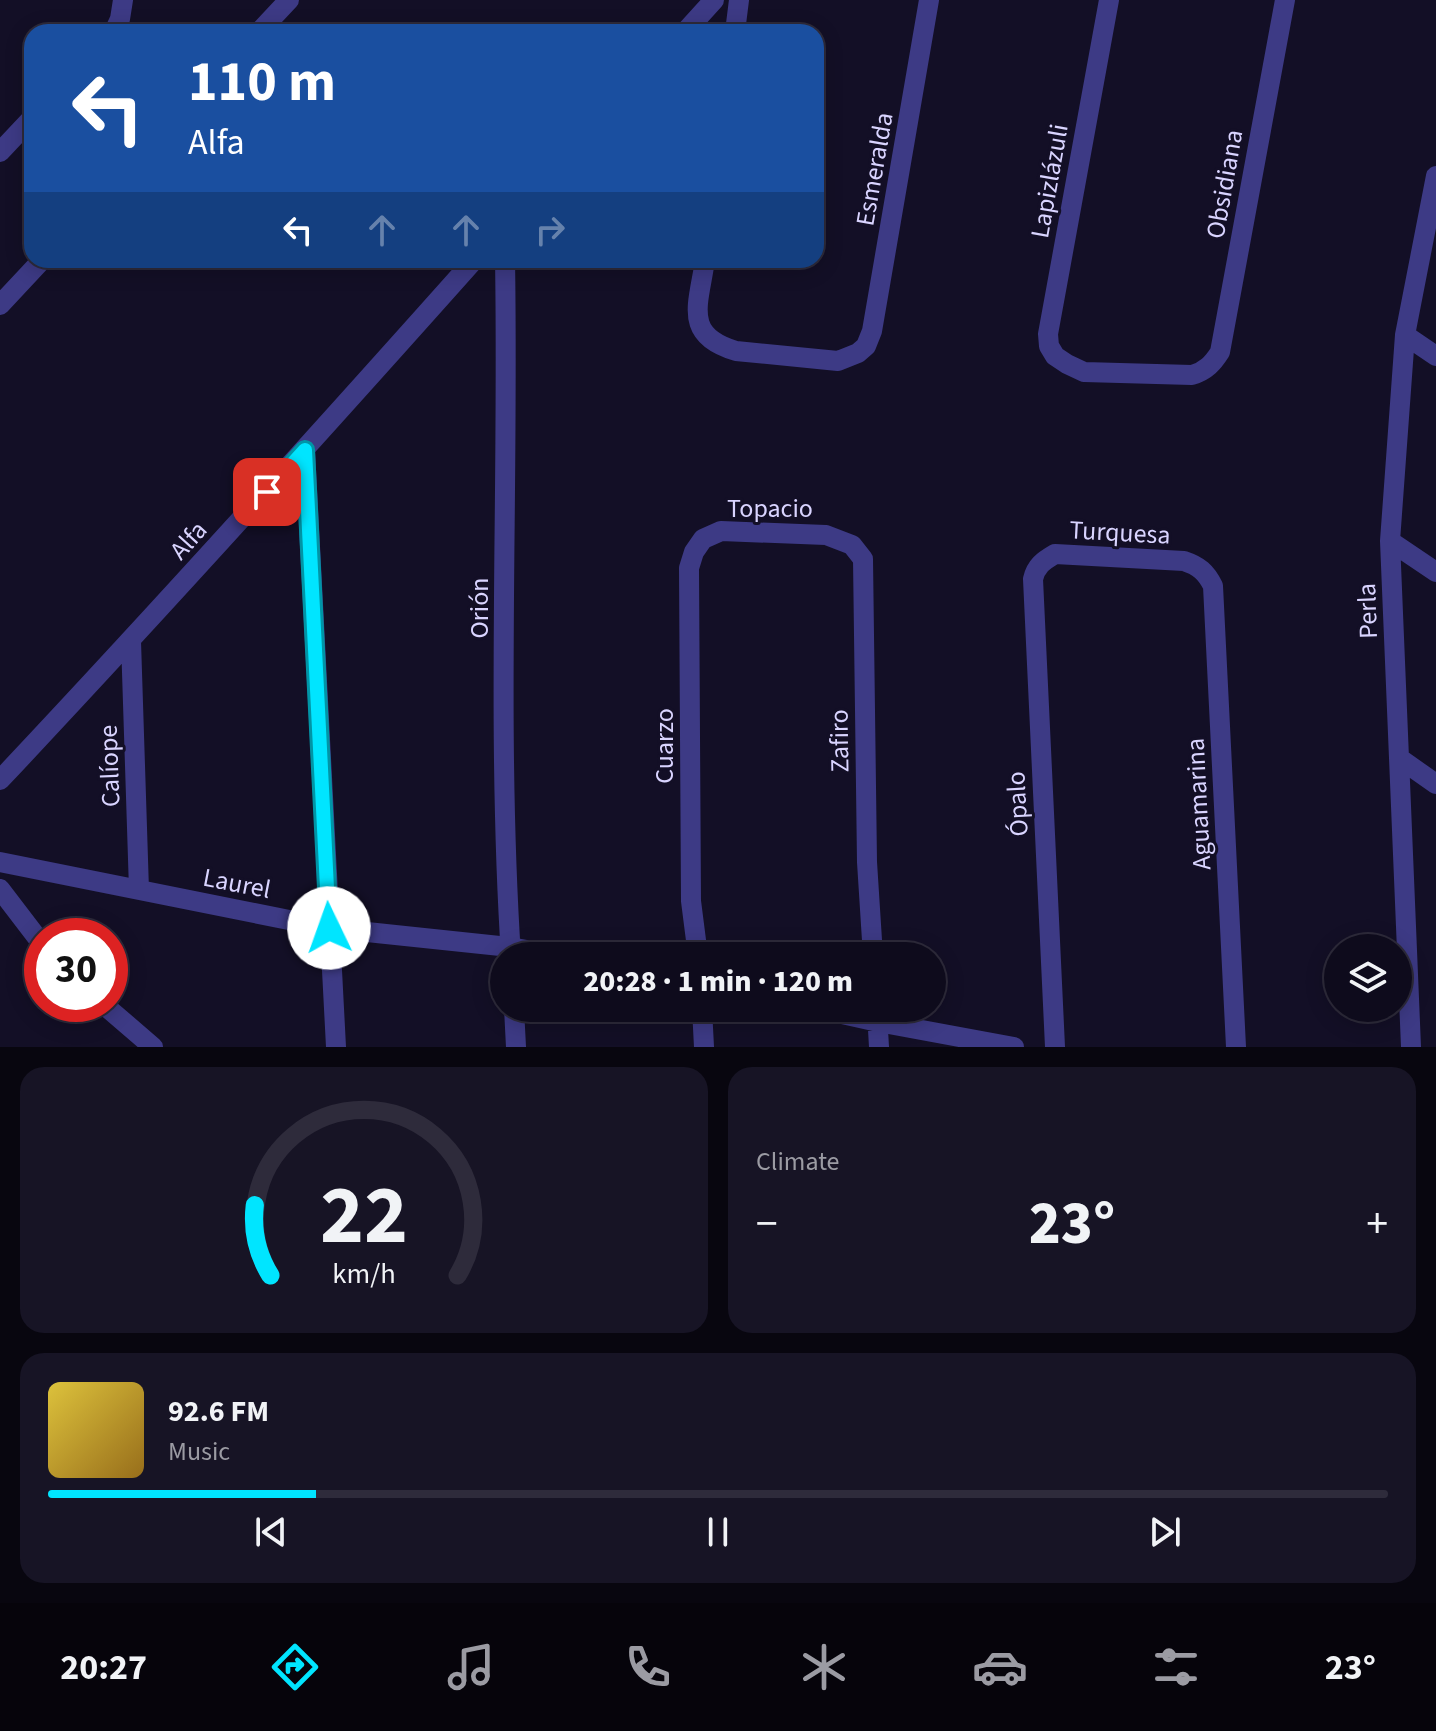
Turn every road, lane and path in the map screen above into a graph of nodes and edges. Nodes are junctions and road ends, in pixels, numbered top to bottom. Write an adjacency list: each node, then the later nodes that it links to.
1 (123, 0): 8 (street)
2 (289, 0): 9 (street)
3 (714, 0): 10 (street)
4 (739, 0): 11 (street)
5 (929, 0): 18 (street, Esmeralda)
6 (1109, 0): 22 (street, Lapizlázuli)
7 (1285, 0): 22 (street, Obsidiana)
8 (118, 24)
9 (266, 24)
10 (692, 24)
11 (736, 24)
12 (24, 126): 13 (street)
13 (0, 152)
14 (1436, 176): 20 (street, Perla)
15 (35, 268): 19 (street)
16 (467, 268): 23 (street, Alfa)
17 (505, 268): 39 (street, Orión)
18 (704, 268)
19 (0, 305)
20 (1405, 335): 21 (street); 26 (street, Perla)
21 (1436, 356)
22 (1202, 372)
23 (305, 450): 30 (street, Alfa); 38 (street)
24 (837, 538): 25 (street, Topacio); 41 (street, Zafiro)
25 (703, 539): 40 (street, Cuarzo)
26 (1390, 541): 29 (street); 31 (street, Perla)
27 (1043, 561): 28 (street, Turquesa); 54 (street, Ópalo)
28 (1196, 565): 55 (street, Aguamarina)
29 (1436, 572)
30 (131, 641): 32 (street, Alfa); 36 (street, Calíope)
31 (1399, 758): 33 (street); 56 (street, Perla)
32 (0, 780)
33 (1436, 784)
34 (0, 862): 36 (street, Laurel)
35 (0, 889): 37 (street)
36 (139, 890): 38 (street, Laurel)
37 (24, 920)
38 (329, 928): 42 (street, Laurel); 49 (street)
39 (510, 942)
40 (696, 942)
41 (872, 942)
42 (490, 948)
43 (124, 1022): 48 (street)
44 (515, 1022): 50 (street)
45 (703, 1022): 51 (street)
46 (877, 1022): 52 (street)
47 (907, 1022): 53 (street)
48 (153, 1047)
49 (336, 1047)
50 (516, 1047)
51 (704, 1047)
52 (879, 1047)
53 (1014, 1047)
54 (1055, 1047)
55 (1236, 1047)
56 (1411, 1047)

